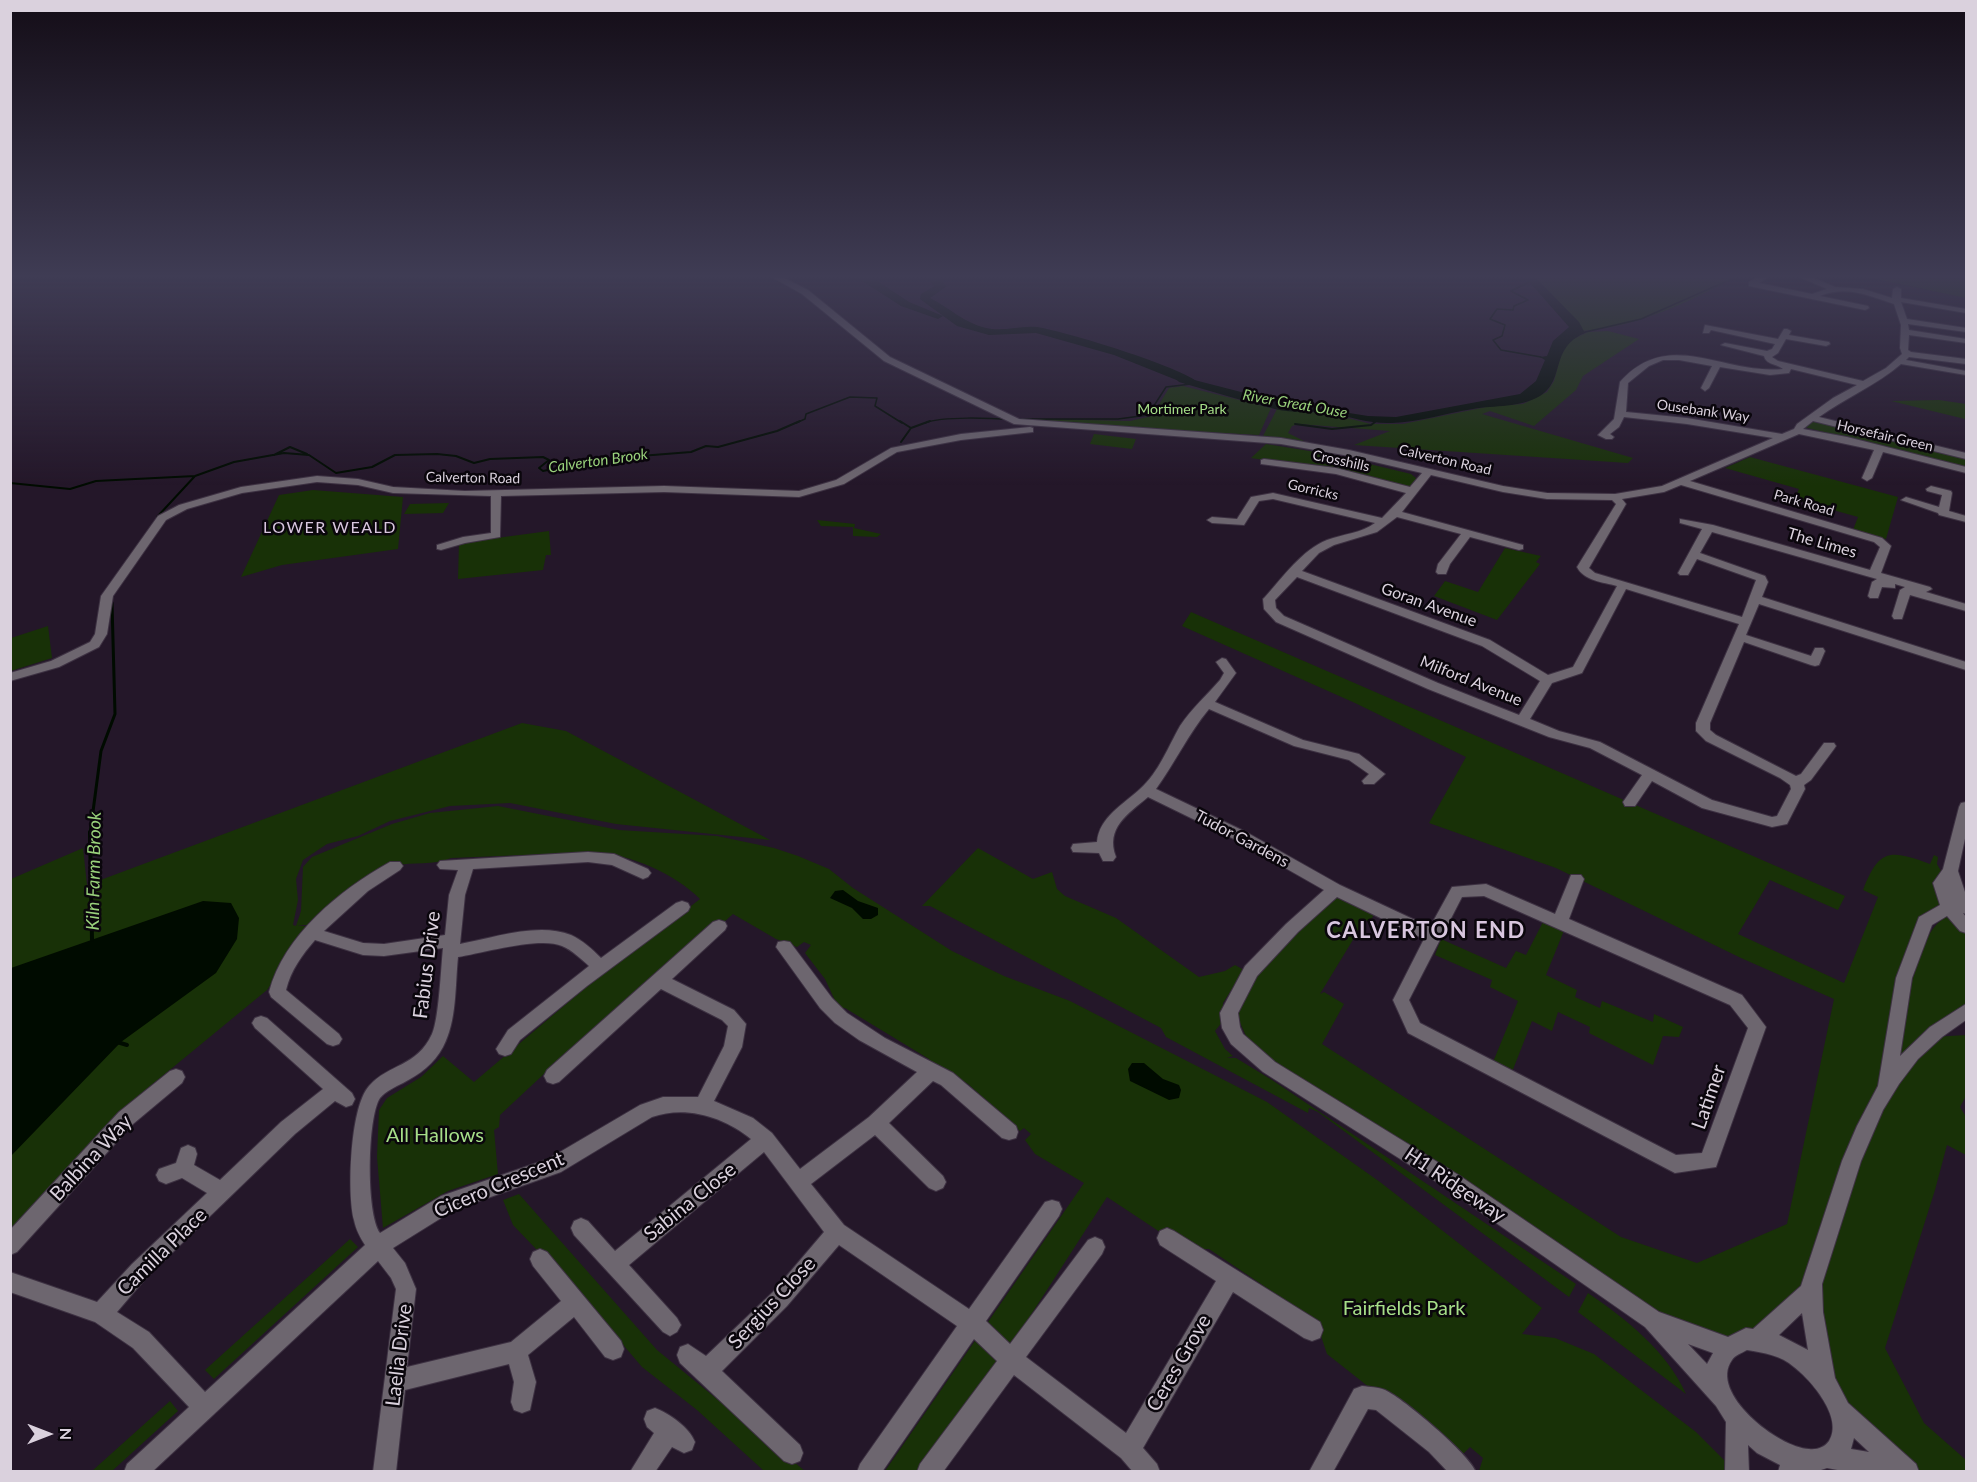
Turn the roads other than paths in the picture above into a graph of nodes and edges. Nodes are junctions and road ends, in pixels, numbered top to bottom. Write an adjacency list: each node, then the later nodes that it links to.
1 (870, 346): 17 (street)
2 (1731, 346): 5 (street)
3 (1778, 346): 5 (street)
4 (1903, 346): 6 (street)
5 (1768, 354): 9 (street)
6 (1905, 356): 7 (street); 11 (street); 13 (street, Calverton Road)
7 (1966, 362)
8 (1717, 365): 9 (street); 14 (street); 15 (street)
9 (1788, 366): 13 (street)
10 (1966, 373): 11 (street)
11 (1953, 375): 12 (street)
12 (1966, 381)
13 (1865, 384): 16 (street, Calverton Road)
14 (1705, 388)
15 (1620, 414): 19 (street); 20 (street, Ousebank Way)
16 (1813, 418): 18 (street, Calverton Road); 22 (street, Horsefair Green)
17 (1013, 423): 25 (street, Calverton Road); 30 (street, Calverton Road)
18 (1797, 431): 20 (street, Calverton Road); 21 (street, Horsefair Green)
19 (1603, 435)
20 (1782, 437): 27 (street, Calverton Road)
21 (1880, 448): 24 (street, Horsefair Green); 26 (street)
22 (1966, 456)
23 (1264, 462): 29 (street, Crosshills)
24 (1966, 470)
25 (1428, 472): 29 (street, Milford Avenue); 31 (street, Calverton Road)
26 (1867, 478)
27 (1682, 482): 31 (street, Calverton Road); 47 (street, Park Road)
28 (1931, 489): 33 (street)
29 (1412, 491): 34 (street, Milford Avenue)
30 (496, 494): 42 (street); 60 (street, Calverton Road)
31 (1616, 497): 48 (street)
32 (1906, 500): 33 (street)
33 (1943, 511): 35 (street)
34 (1395, 513): 38 (street, Milford Avenue); 40 (street)
35 (1966, 519)
36 (1212, 520): 38 (street, Gorricks)
37 (1684, 521): 39 (street, The Limes)
38 (1384, 522): 44 (street, Milford Avenue)
39 (1709, 528): 43 (street); 47 (street, The Limes)
40 (1468, 532): 41 (street); 45 (street)
41 (1511, 546)
42 (441, 547)
43 (1695, 555): 46 (street); 52 (street)
44 (1294, 572): 61 (street, Goran Avenue); 63 (street, Milford Avenue)
45 (1442, 572)
46 (1684, 573)
47 (1874, 575): 49 (street, The Limes)
48 (1623, 585): 55 (street); 61 (street)
49 (1926, 588)
50 (1906, 590): 51 (street); 53 (street); 54 (street)
51 (1874, 596)
52 (1755, 599): 55 (street); 59 (street)
53 (1966, 608)
54 (1898, 616)
55 (1746, 622): 56 (street)
56 (1740, 637): 58 (street); 67 (street)
57 (1222, 662): 62 (street)
58 (1815, 662)
59 (1966, 666)
60 (10, 677)
61 (1547, 680): 63 (street)
62 (1206, 703): 66 (street); 68 (street)
63 (1522, 721): 65 (street, Milford Avenue)
64 (1828, 746): 67 (street, Milford Avenue)
65 (1650, 774): 67 (street, Milford Avenue); 69 (street)
66 (1369, 781)
67 (1796, 783)
68 (1147, 791): 71 (street); 78 (street, Tudor Gardens)
69 (1629, 802)
70 (1966, 807): 75 (street)
71 (1078, 848)
72 (467, 865): 74 (street); 76 (street); 87 (street, Fabius Drive)
73 (395, 866): 85 (street)
74 (444, 866)
75 (1950, 871): 80 (street); 81 (street)
76 (643, 873)
77 (1576, 879): 82 (street)
78 (1335, 889): 86 (street, Tudor Gardens); 121 (street, H1 Ridgeway)
79 (682, 907): 89 (street)
80 (1949, 908): 84 (street); 98 (street)
81 (1966, 908)
82 (1560, 921): 86 (street, Latimer); 86 (street, Latimer)
83 (720, 926): 90 (street)
84 (1966, 927)
85 (312, 933): 87 (street); 93 (street)
86 (1434, 936)
87 (452, 946): 89 (street); 112 (street, Fabius Drive)
88 (784, 947): 95 (street)
89 (600, 967): 94 (street)
90 (659, 980): 96 (street); 99 (street)
91 (1966, 1011): 98 (street)
92 (261, 1023): 106 (street, Camilla Place)
93 (333, 1039)
94 (505, 1049)
95 (931, 1071): 100 (street); 101 (street)
96 (553, 1076)
97 (176, 1077): 111 (street, Balbina Way)
98 (1886, 1084): 118 (street)
99 (703, 1105): 102 (street, Cicero Crescent); 112 (street, Cicero Crescent)
100 (876, 1123): 104 (street); 105 (street)
101 (1009, 1132)
102 (765, 1139): 105 (street, Cicero Crescent); 115 (street, Sabina Close)
103 (179, 1166): 106 (street, Camilla Place)
104 (936, 1182)
105 (797, 1183): 109 (street, Cicero Crescent)
106 (224, 1192): 120 (street, Camilla Place)
107 (1052, 1209): 122 (street)
108 (581, 1228): 115 (street)
109 (837, 1232): 122 (street, Cicero Crescent); 131 (street, Sergius Close)
110 (1167, 1238): 116 (street)
111 (10, 1245)
112 (380, 1245): 133 (street, Laelia Drive); 136 (street, Cicero Crescent)
113 (1095, 1247): 130 (street)
114 (540, 1258): 119 (street)
115 (615, 1263): 123 (street)
116 (1230, 1277): 124 (street); 140 (street, Ceres Grove)
117 (10, 1282): 120 (street)
118 (1811, 1291): 125 (street); 132 (street)
119 (575, 1303): 127 (street); 128 (street)
120 (101, 1314): 136 (street)
121 (1652, 1320): 126 (street, H1 Ridgeway); 134 (street, H1 Ridgeway)
122 (973, 1324): 130 (street, Cicero Crescent); 148 (street)
123 (670, 1325)
124 (1312, 1330)
125 (1758, 1339): 126 (street); 132 (street)
126 (1728, 1347): 134 (street)
127 (613, 1349)
128 (516, 1351): 133 (street); 135 (street)
129 (688, 1355): 131 (street)
130 (1011, 1359): 140 (street, Cicero Crescent); 149 (street)
131 (706, 1371): 141 (street)
132 (1824, 1378): 137 (street)
133 (396, 1381): 146 (street, Laelia Drive)
134 (1722, 1397): 138 (street)
135 (522, 1402)
136 (203, 1406): 144 (street, Cicero Crescent)
137 (1842, 1413): 142 (street); 145 (street)
138 (1737, 1421): 143 (street); 153 (street)
139 (670, 1430): 147 (street)
140 (1129, 1450): 150 (street, Cicero Crescent)
141 (792, 1453)
142 (1827, 1457): 143 (street); 145 (street)
143 (1795, 1466)
144 (146, 1468)
145 (1905, 1470)
146 (384, 1472)
147 (641, 1472)
148 (868, 1472)
149 (928, 1472)
150 (1149, 1472)
151 (1320, 1472): 152 (street)
152 (1465, 1472)
153 (1737, 1472)

